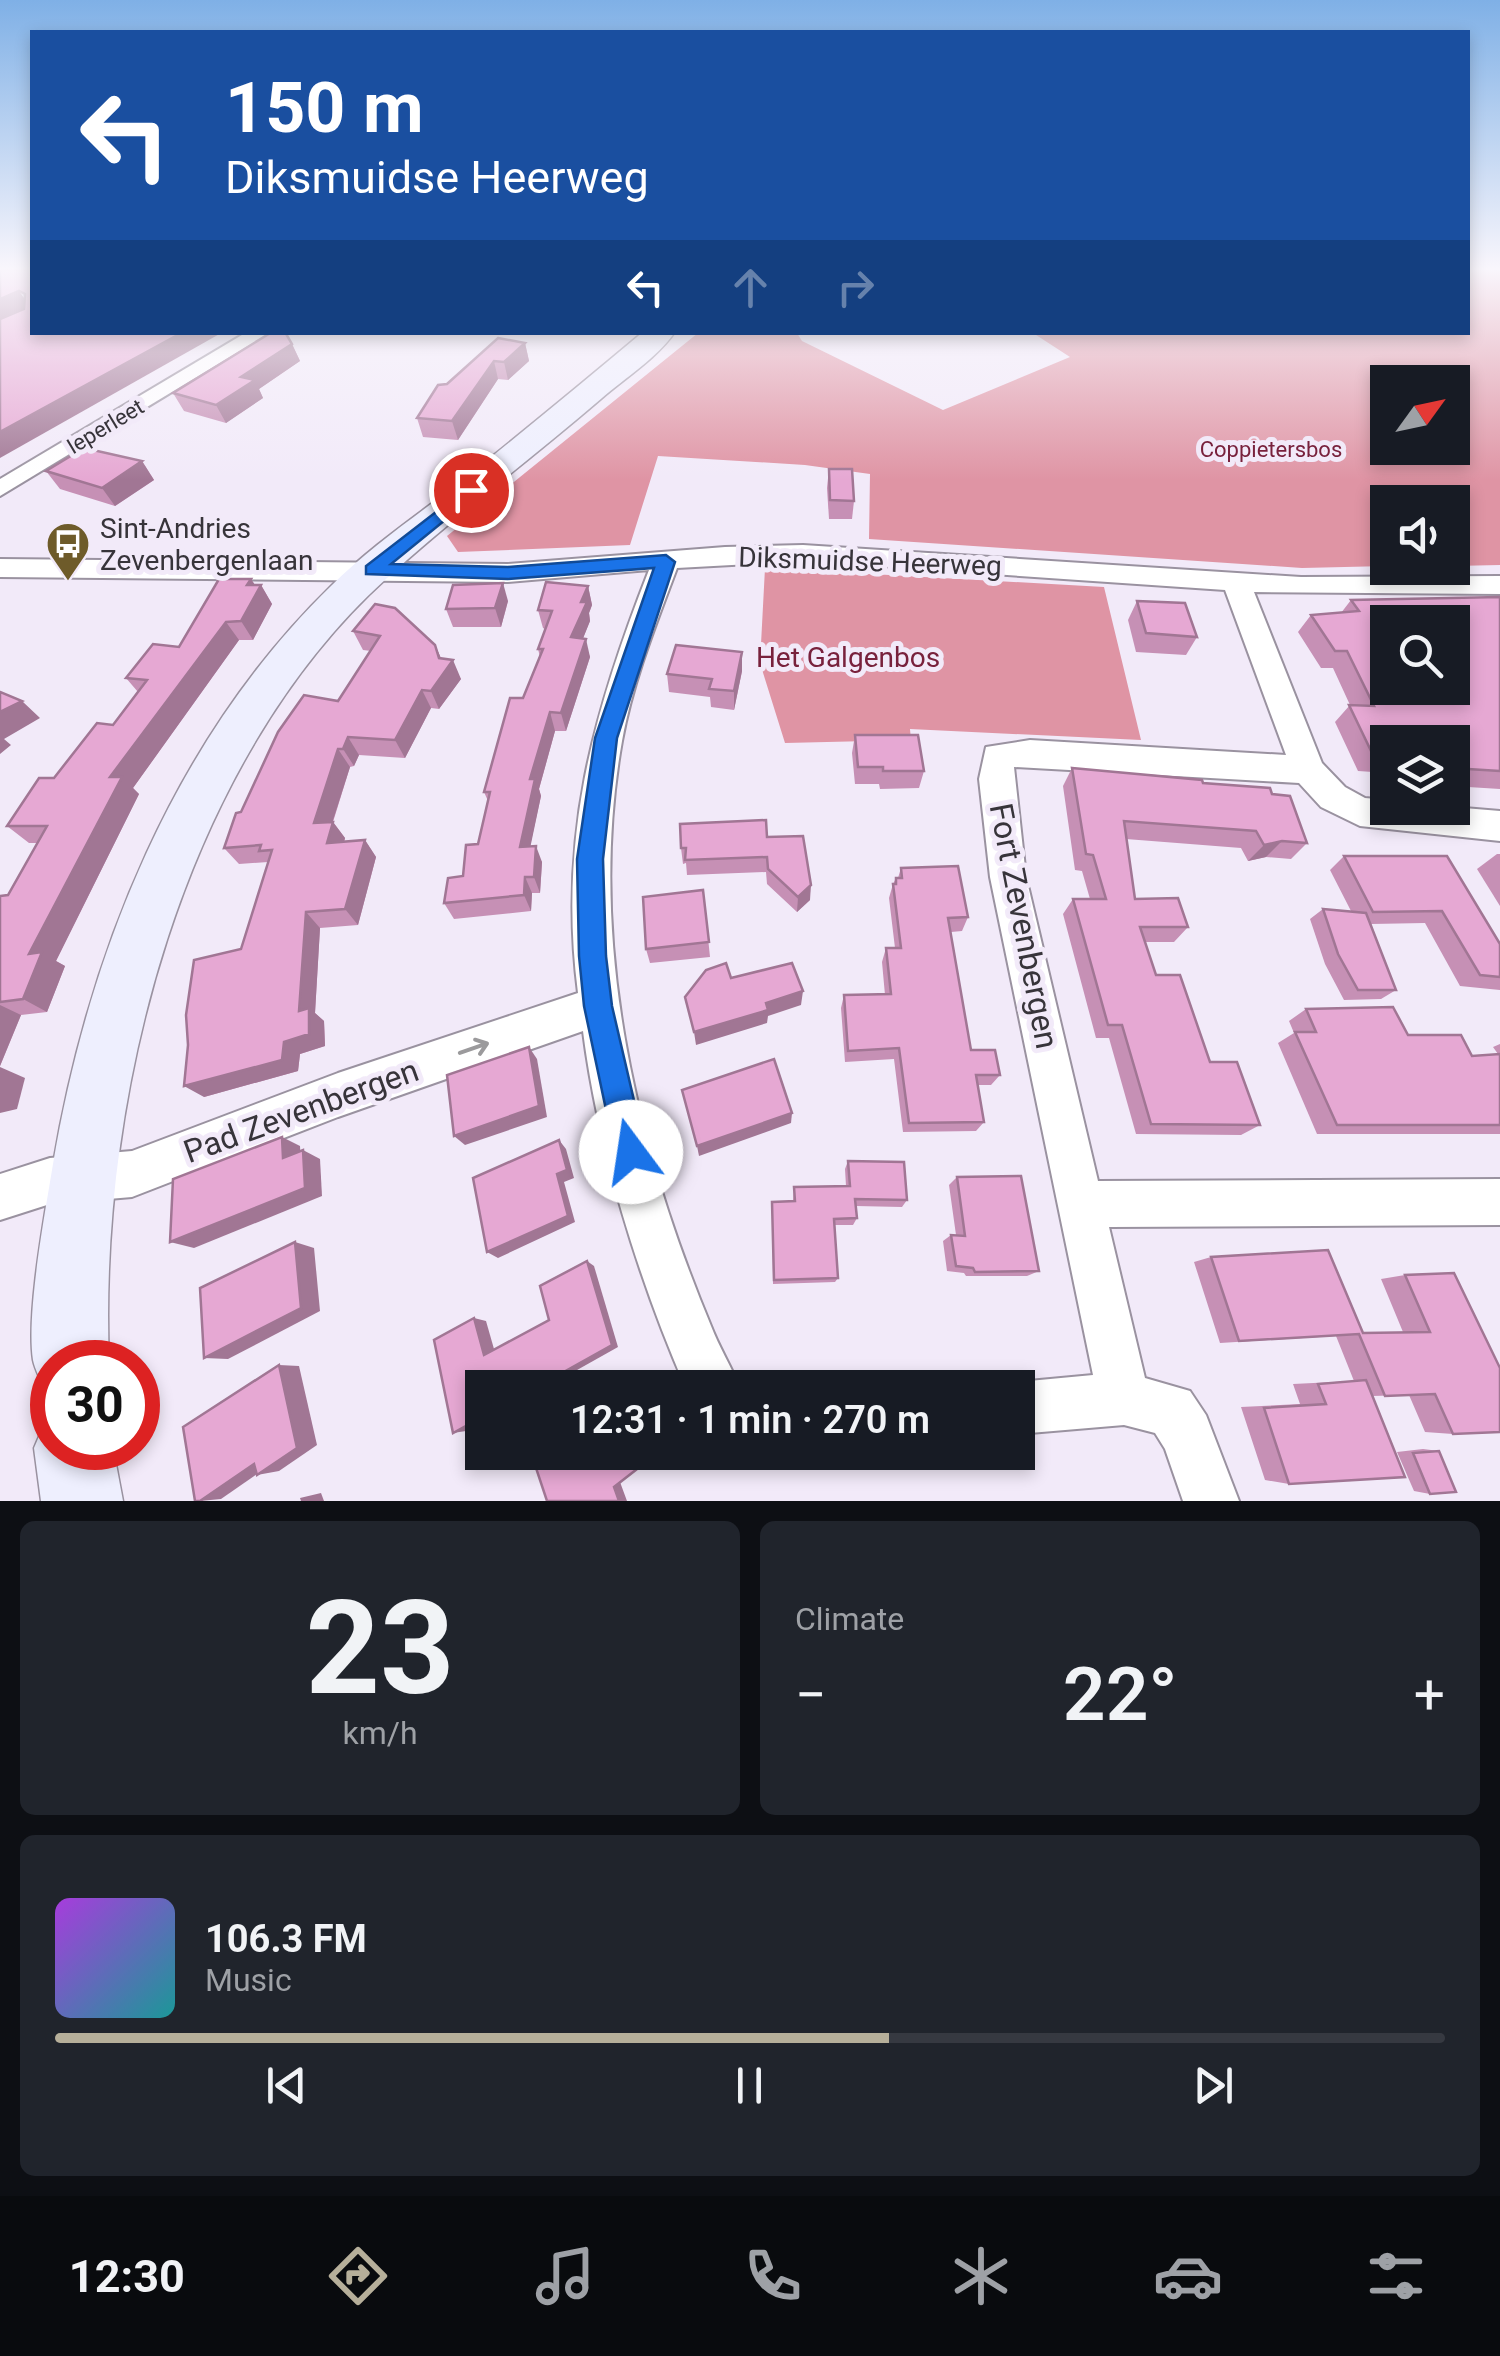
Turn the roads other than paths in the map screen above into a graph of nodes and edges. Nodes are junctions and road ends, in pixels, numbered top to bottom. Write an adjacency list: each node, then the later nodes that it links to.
1 (249, 340): 3 (street, Ieperleet)
2 (651, 340): 6 (street)
3 (0, 489)
4 (666, 562): 6 (street, Diksmuidse Heerweg); 7 (street, Diksmuidse Heerweg); 12 (street)
5 (14, 569): 6 (street, Diksmuidse Heerweg); 9 (street)
6 (372, 570): 13 (street)
7 (1236, 582): 8 (street, Diksmuidse Heerweg); 10 (street)
8 (1500, 586)
9 (0, 592)
10 (1308, 770): 11 (street); 16 (street, Fort Zevenbergen)
11 (1500, 826)
12 (598, 1006): 13 (street, Pad Zevenbergen, one-way to 12); 18 (street)
13 (84, 1180): 14 (street, Pad Zevenbergen); 17 (street)
14 (0, 1197)
15 (1500, 1202): 16 (street)
16 (1082, 1204): 19 (street, Fort Zevenbergen)
17 (70, 1340)
18 (704, 1370)
19 (1124, 1400): 20 (street); 22 (street)
20 (1035, 1407)
21 (77, 1470): 23 (street)
22 (1204, 1480)
23 (82, 1501)

